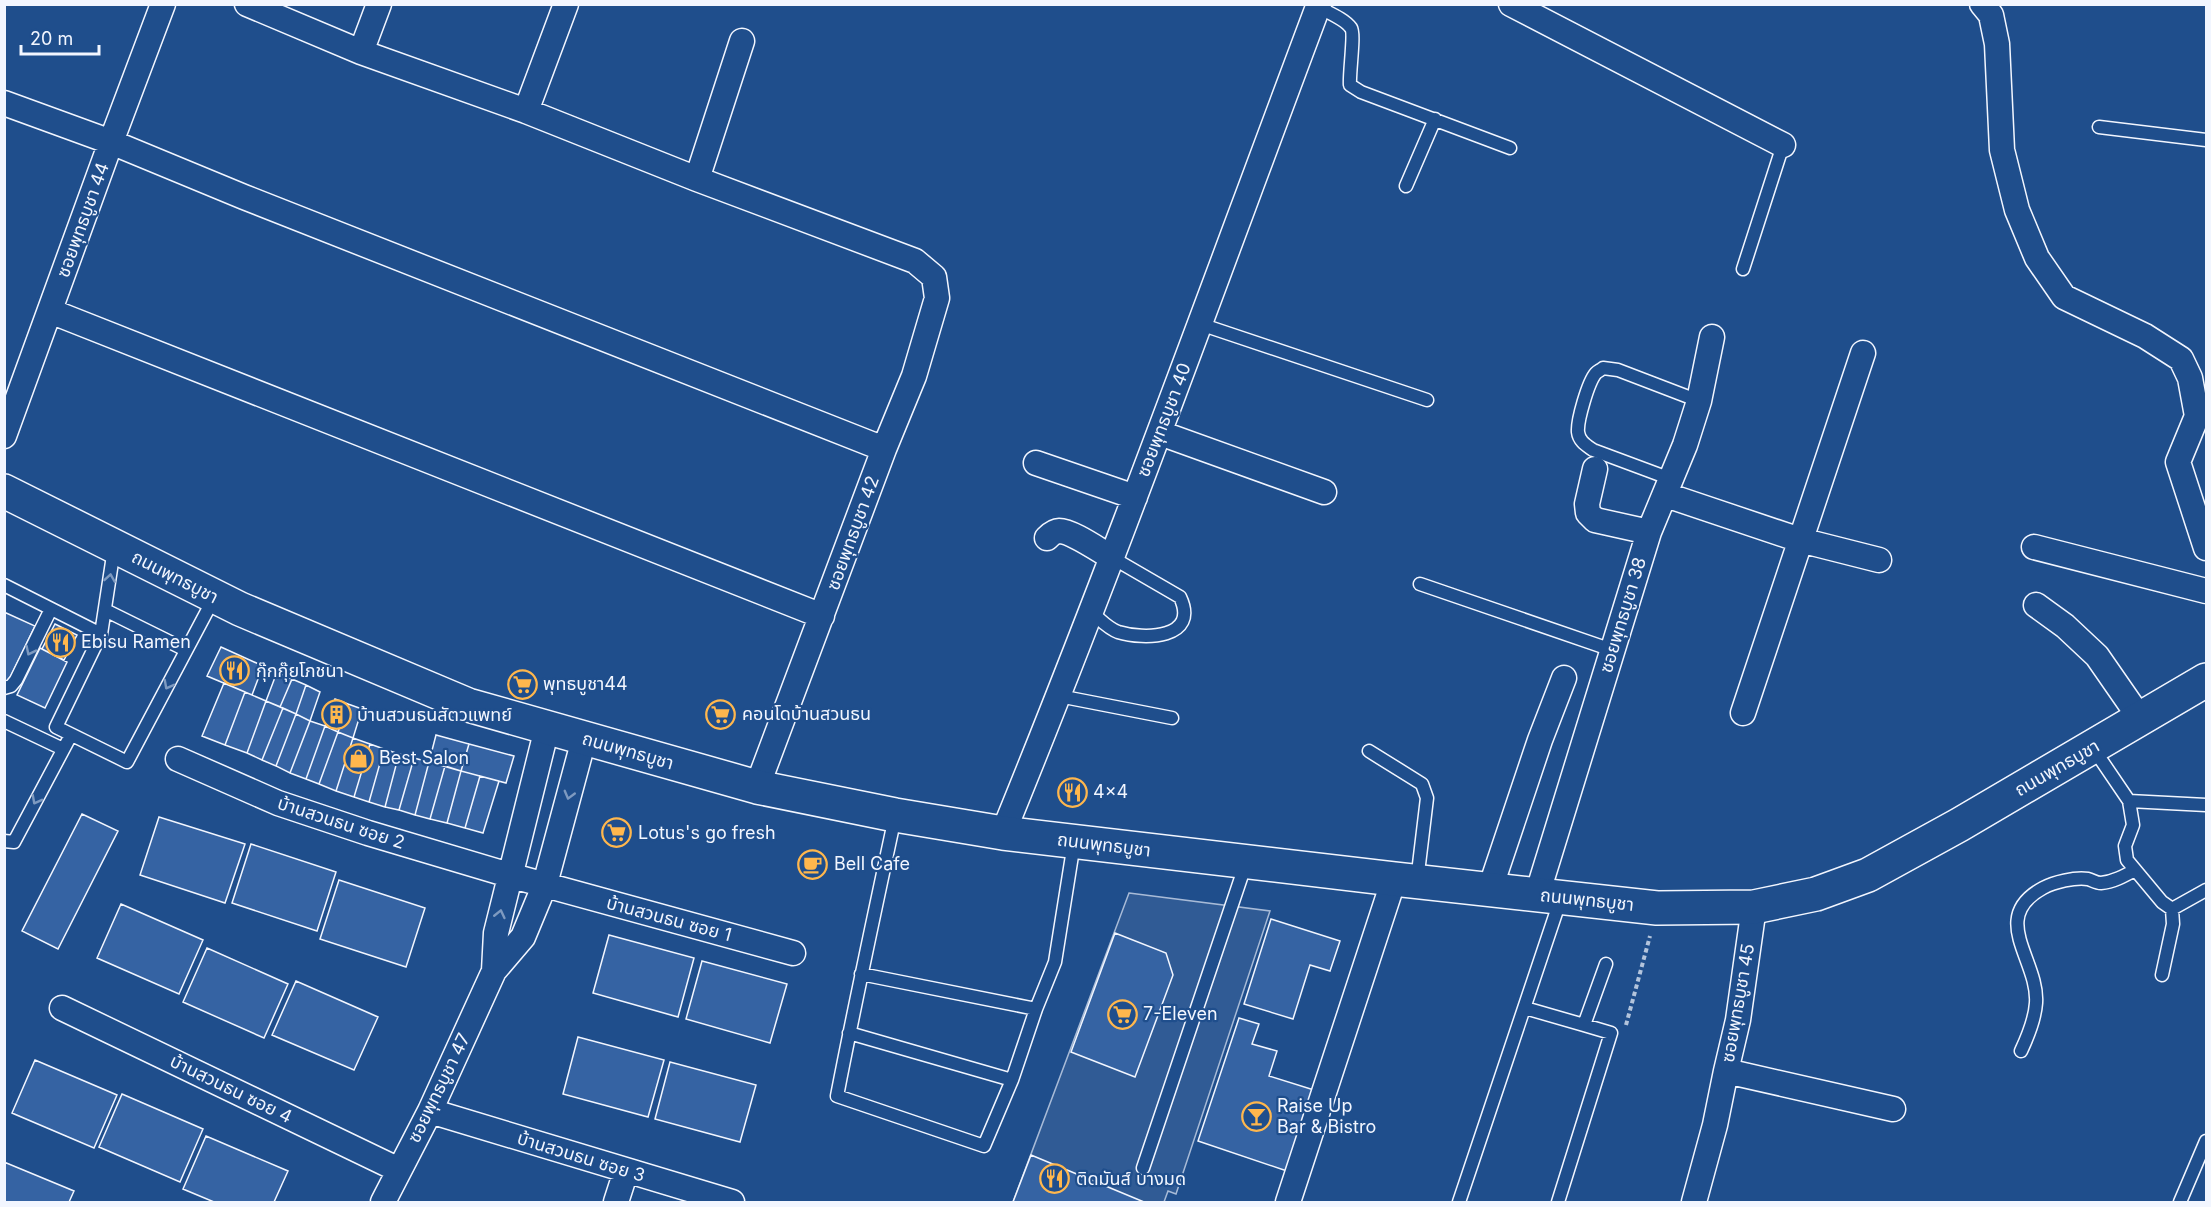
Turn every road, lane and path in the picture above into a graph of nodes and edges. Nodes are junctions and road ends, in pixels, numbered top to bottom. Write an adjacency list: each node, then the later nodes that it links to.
1 (163, 4): 15 (street, ซอยพุทธบูชา 44)
2 (248, 4): 9 (street)
3 (379, 4): 9 (street)
4 (566, 4): 11 (street)
5 (1511, 4): 16 (street)
6 (1982, 4): 27 (street)
7 (1319, 6): 12 (lane); 22 (street, ซอยพุทธบูชา 40)
8 (742, 41): 18 (street)
9 (361, 52): 11 (street)
10 (4, 103): 15 (street)
11 (526, 111): 18 (street)
12 (1435, 119): 17 (lane); 19 (lane)
13 (2099, 127): 14 (lane)
14 (2206, 140)
15 (111, 142): 21 (street, ซอยพุทธบูชา 44); 30 (street)
16 (1783, 145): 20 (lane)
17 (1510, 148)
18 (697, 179): 30 (street, ซอยพุทธบูชา 42)
19 (1406, 186)
20 (1743, 269)
21 (50, 310): 29 (street, ซอยพุทธบูชา 44); 53 (street)
22 (1200, 324): 25 (lane); 28 (street, ซอยพุทธบูชา 40)
23 (1712, 338): 26 (street, ซอยพุทธบูชา 38)
24 (1863, 353): 39 (street)
25 (1427, 400)
26 (1699, 401): 33 (street, ซอยพุทธบูชา 38); 33 (lane)
27 (2202, 421): 42 (street)
28 (1160, 433): 35 (street); 36 (street, ซอยพุทธบูชา 40)
29 (4, 436)
30 (884, 449): 53 (street, ซอยพุทธบูชา 42)
31 (1036, 463): 36 (street)
32 (1595, 469): 37 (street)
33 (1669, 487): 37 (street, ซอยพุทธบูชา 38); 39 (street)
34 (4, 491): 40 (main road, ถนนพุทธบูชา)
35 (1324, 492)
36 (1135, 497): 43 (street, ซอยพุทธบูชา 40)
37 (1649, 532): 56 (street, ซอยพุทธบูชา 38)
38 (1047, 538): 43 (street)
39 (1800, 540): 44 (street); 61 (street)
40 (115, 546): 48 (main road, ถนนพุทธบูชา); 51 (lane, one-way to 40)
41 (2034, 548): 47 (street)
42 (2206, 548)
43 (1112, 557): 52 (street, ซอยพุทธบูชา 40); 52 (lane)
44 (1879, 560)
45 (1420, 584): 56 (lane)
46 (4, 585): 50 (lane)
47 (2206, 591)
48 (214, 596): 55 (lane); 65 (main road, ถนนพุทธบูชา)
49 (2036, 605): 63 (street)
50 (51, 609): 54 (lane); 59 (lane, one-way to 59)
51 (105, 610): 54 (lane); 55 (lane)
52 (1091, 612): 60 (street, ซอยพุทธบูชา 40)
53 (822, 616): 72 (street, ซอยพุทธบูชา 42)
54 (100, 634): 66 (lane)
55 (186, 650): 66 (lane, one-way to 66)
56 (1612, 650): 86 (street, ซอยพุทธบูชา 38)
57 (1564, 678): 84 (street)
58 (2206, 680): 63 (main road, ถนนพุทธบูชา)
59 (4, 688)
60 (1059, 696): 62 (lane); 76 (street, ซอยพุทธบูชา 40)
61 (1743, 713)
62 (1172, 718)
63 (2140, 718): 68 (main road, ถนนพุทธบูชา)
64 (4, 721): 69 (lane)
65 (547, 728): 67 (main road, ถนนพุทธบูชา); 81 (street, ซอยพุทธบูชา 47)
66 (71, 735): 69 (lane)
67 (584, 739): 72 (main road, ถนนพุทธบูชา); 83 (street, ซอยพุทธบูชา 47, one-way to 83)
68 (2092, 747): 73 (lane); 87 (main road, ถนนพุทธบูชา)
69 (63, 749): 77 (lane, one-way to 77)
70 (1369, 752): 82 (lane)
71 (178, 759): 81 (street, บ้านสวนธน ซอย 2)
72 (758, 787): 75 (main road, ถนนพุทธบูชา)
73 (2129, 801): 74 (lane); 80 (lane)
74 (2206, 805)
75 (895, 815): 76 (main road, ถนนพุทธบูชา); 92 (lane)
76 (1003, 833): 78 (main road, ถนนพุทธบูชา)
77 (4, 841)
78 (1075, 842): 79 (main road, ถนนพุทธบูชา); 96 (lane)
79 (1246, 862): 82 (main road, ถนนพุทธบูชา); 105 (lane)
80 (2135, 870): 88 (lane); 99 (lane)
81 (509, 875): 83 (street, บ้านสวนธน ซอย 2); 91 (street, ซอยพุทธบูชา 47, one-way to 81)
82 (1405, 881): 84 (main road, ถนนพุทธบูชา); 111 (street)
83 (545, 884): 89 (street, บ้านสวนธน ซอย 1); 91 (street, ซอยพุทธบูชา 47)
84 (1490, 889): 86 (main road, ถนนพุทธบูชา)
85 (2206, 890): 88 (lane)
86 (1549, 896): 87 (main road, ถนนพุทธบูชา); 95 (lane)
87 (1754, 907): 100 (street, ซอยพุทธบูชา 45)
88 (2172, 909): 93 (lane)
89 (793, 953)
90 (1606, 964): 97 (lane)
91 (494, 972): 103 (street, ซอยพุทธบูชา 47)
92 (861, 974): 96 (lane); 98 (lane)
93 (2162, 975)
94 (62, 1008): 106 (street, บ้านสวนธน ซอย 4)
95 (1525, 1008): 97 (lane); 112 (lane)
96 (1036, 1009): 101 (lane)
97 (1584, 1025): 113 (lane)
98 (849, 1033): 101 (lane); 101 (lane)
99 (2021, 1051)
100 (1726, 1071): 102 (street, ซอยพุทธบูชา 45); 114 (street)
101 (1012, 1080)
102 (1893, 1109)
103 (430, 1111): 106 (street, ซอยพุทธบูชา 47); 107 (street, บ้านสวนธน ซอย 3)
104 (2206, 1141): 115 (lane)
105 (1143, 1168)
106 (399, 1170): 108 (street, ซอยพุทธบูชา 47)
107 (626, 1171): 109 (street); 110 (street, บ้านสวนธน ซอย 3)
108 (383, 1203)
109 (616, 1203)
110 (732, 1203)
111 (1288, 1203)
112 (1459, 1203)
113 (1558, 1203)
114 (1694, 1203)
115 (2180, 1203)

